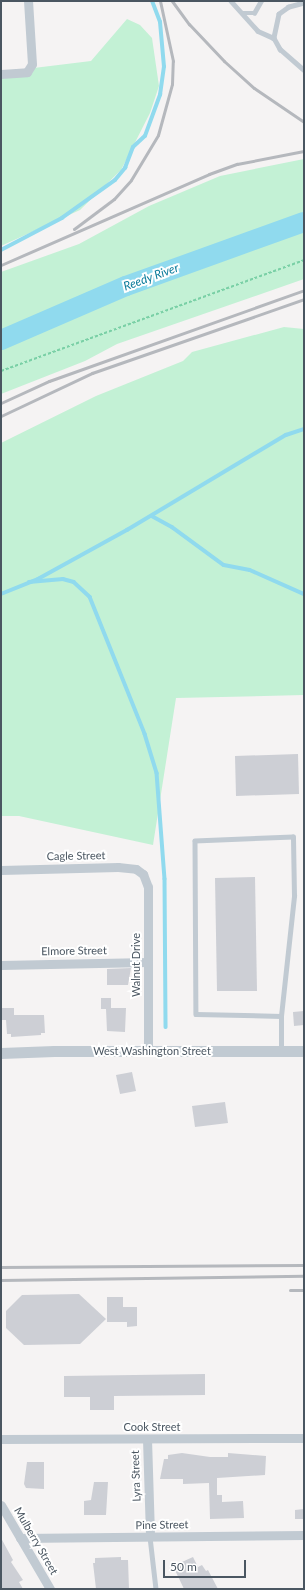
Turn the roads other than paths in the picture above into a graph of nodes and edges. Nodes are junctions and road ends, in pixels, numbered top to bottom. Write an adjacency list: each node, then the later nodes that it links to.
1 (28, 1): 8 (street)
2 (231, 1): 5 (lane)
3 (261, 1): 5 (lane)
4 (304, 3): 6 (lane)
5 (243, 13): 6 (lane)
6 (274, 38): 7 (lane)
7 (304, 70)
8 (1, 74)
9 (1, 870): 10 (street, Cagle Street)
10 (146, 880): 11 (street, Walnut Drive)
11 (148, 962): 12 (street, Elmore Street); 14 (street, Walnut Drive)
12 (1, 965)
13 (281, 1016): 13 (lane); 15 (lane)
14 (148, 1050): 15 (street, West Washington Street); 17 (street, West Washington Street)
15 (281, 1051): 16 (street, West Washington Street)
16 (304, 1051)
17 (1, 1053)
18 (147, 1438): 19 (street, Cook Street); 20 (street, Cook Street); 23 (street, Lyra Street)
19 (304, 1438)
20 (1, 1440)
21 (2, 1509): 24 (street, Mulberry Street)
22 (304, 1535): 23 (street, Pine Street)
23 (150, 1537): 24 (street, Pine Street); 26 (lane)
24 (20, 1538): 25 (street, Mulberry Street)
25 (50, 1589)
26 (156, 1589)

